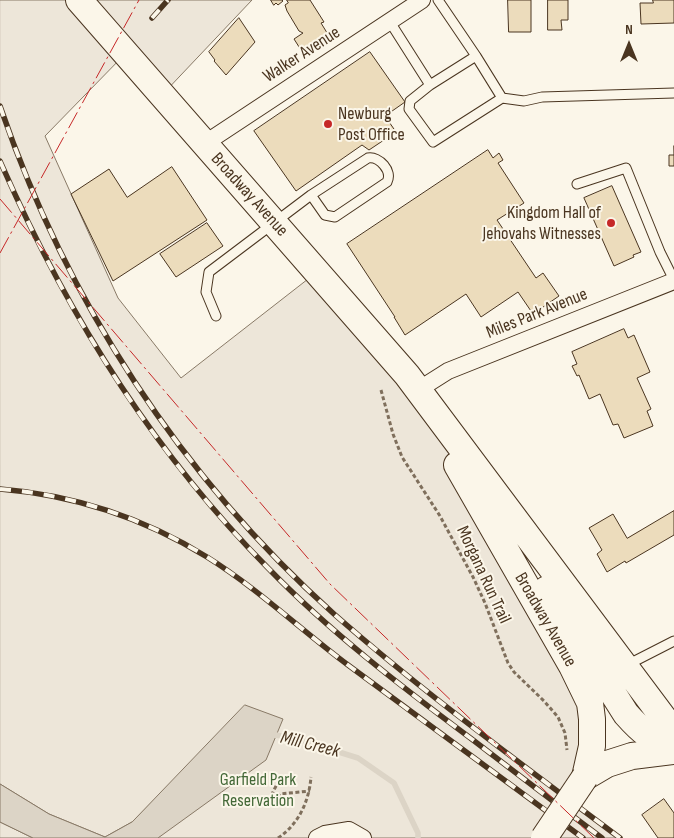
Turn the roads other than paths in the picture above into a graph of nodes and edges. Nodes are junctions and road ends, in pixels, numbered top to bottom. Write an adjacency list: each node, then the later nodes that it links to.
1 (79, 0): 9 (main road, Broadway Avenue)
2 (422, 0): 4 (street, Walker Avenue)
3 (438, 0): 5 (lane)
4 (390, 22): 6 (lane); 9 (street, Walker Avenue)
5 (476, 56): 6 (lane); 8 (lane)
6 (430, 85): 8 (lane)
7 (674, 94): 8 (lane)
8 (502, 98)
9 (204, 144): 12 (main road, Broadway Avenue)
10 (577, 184): 13 (lane)
11 (311, 195): 11 (lane); 12 (lane)
12 (275, 224): 14 (lane); 15 (main road, Broadway Avenue)
13 (674, 280): 15 (street, Miles Park Avenue)
14 (216, 316)
15 (418, 390): 16 (main road, Broadway Avenue); 18 (main road, Broadway Avenue)
16 (459, 469): 20 (main road); 22 (main road, Broadway Avenue)
17 (674, 642): 18 (lane)
18 (625, 666): 19 (main road, Broadway Avenue)
19 (674, 732)
20 (674, 746)
21 (674, 751): 22 (main road)
22 (585, 777): 25 (main road, bridge)
23 (317, 838): 24 (street)
24 (363, 838)
25 (544, 838)

